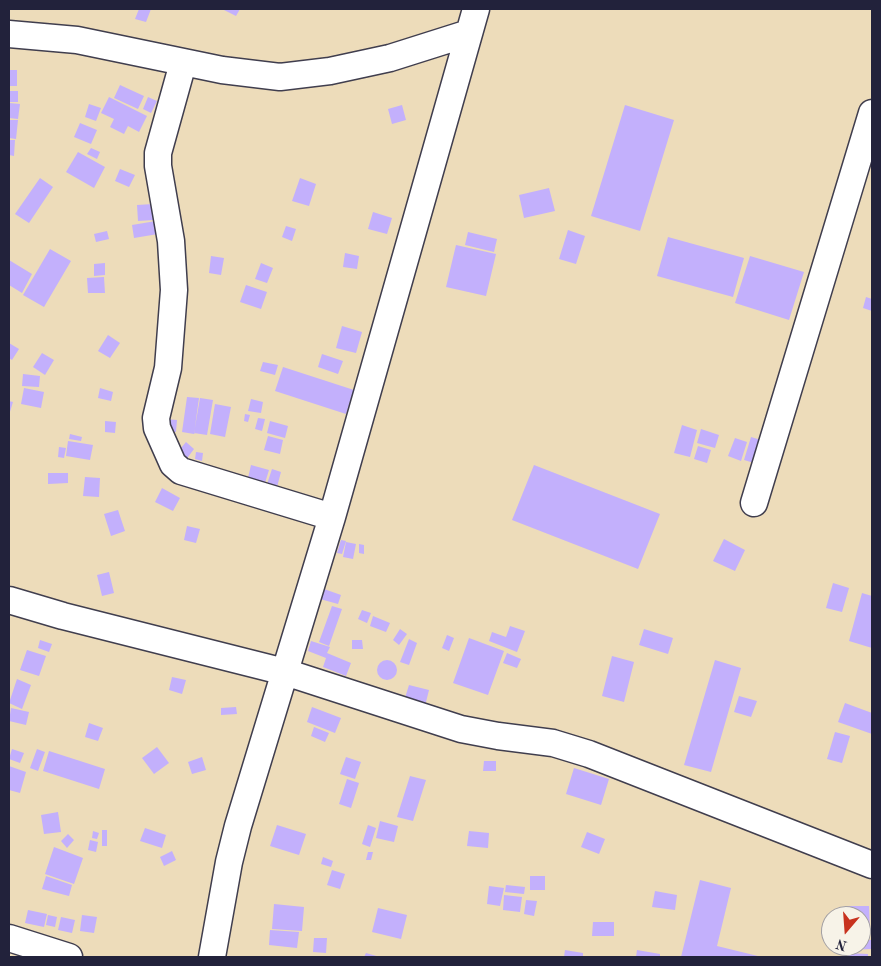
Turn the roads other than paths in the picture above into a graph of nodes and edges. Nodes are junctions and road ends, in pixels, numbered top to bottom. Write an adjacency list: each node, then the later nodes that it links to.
1 (472, 21): 3 (street); 6 (street)
2 (9, 34): 3 (street)
3 (183, 63): 6 (street)
4 (872, 113): 5 (street)
5 (754, 503)
6 (332, 517): 8 (street)
7 (9, 600): 8 (street)
8 (286, 672): 9 (street); 12 (street)
9 (872, 864)
10 (9, 938): 11 (street)
11 (69, 957)
12 (212, 957)

